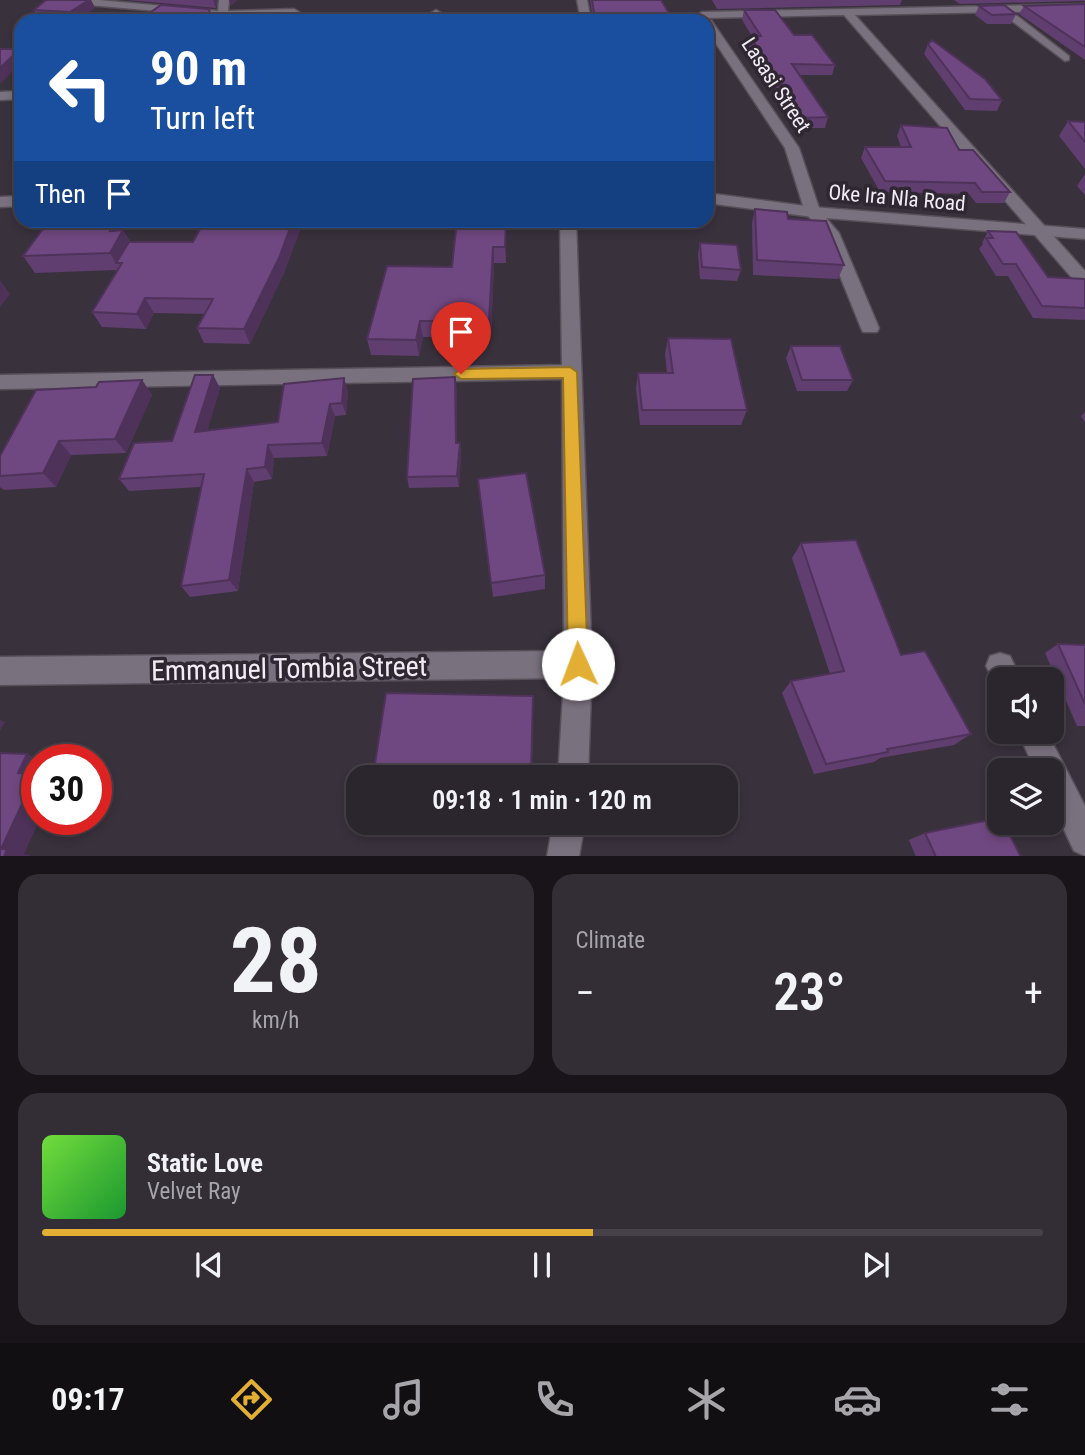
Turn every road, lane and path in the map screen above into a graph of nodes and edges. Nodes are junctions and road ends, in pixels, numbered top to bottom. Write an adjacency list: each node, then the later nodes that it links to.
1 (65, 0): 6 (street)
2 (1085, 7): 3 (street)
3 (1001, 8): 5 (street); 10 (street)
4 (293, 12): 7 (street)
5 (847, 12): 8 (street); 14 (street)
6 (186, 14)
7 (269, 14)
8 (714, 16)
9 (714, 31): 12 (street, Lasasi Street)
10 (1065, 58)
11 (714, 199): 12 (street, Oke Ira Nla Road)
12 (813, 212): 14 (street, Oke Ira Nla Road); 17 (street, Lasasi Street)
13 (568, 228): 18 (street)
14 (1039, 230): 15 (street, Oke Ira Nla Road); 16 (street)
15 (1085, 234)
16 (1085, 282)
17 (870, 328)
18 (570, 372): 19 (street); 20 (street)
19 (0, 382)
20 (578, 664): 21 (street, Emmanuel Tombia Street); 22 (street)
21 (0, 671)
22 (574, 765)
23 (1064, 797): 25 (street)
24 (567, 835): 26 (street)
25 (1085, 839)
26 (563, 856)

